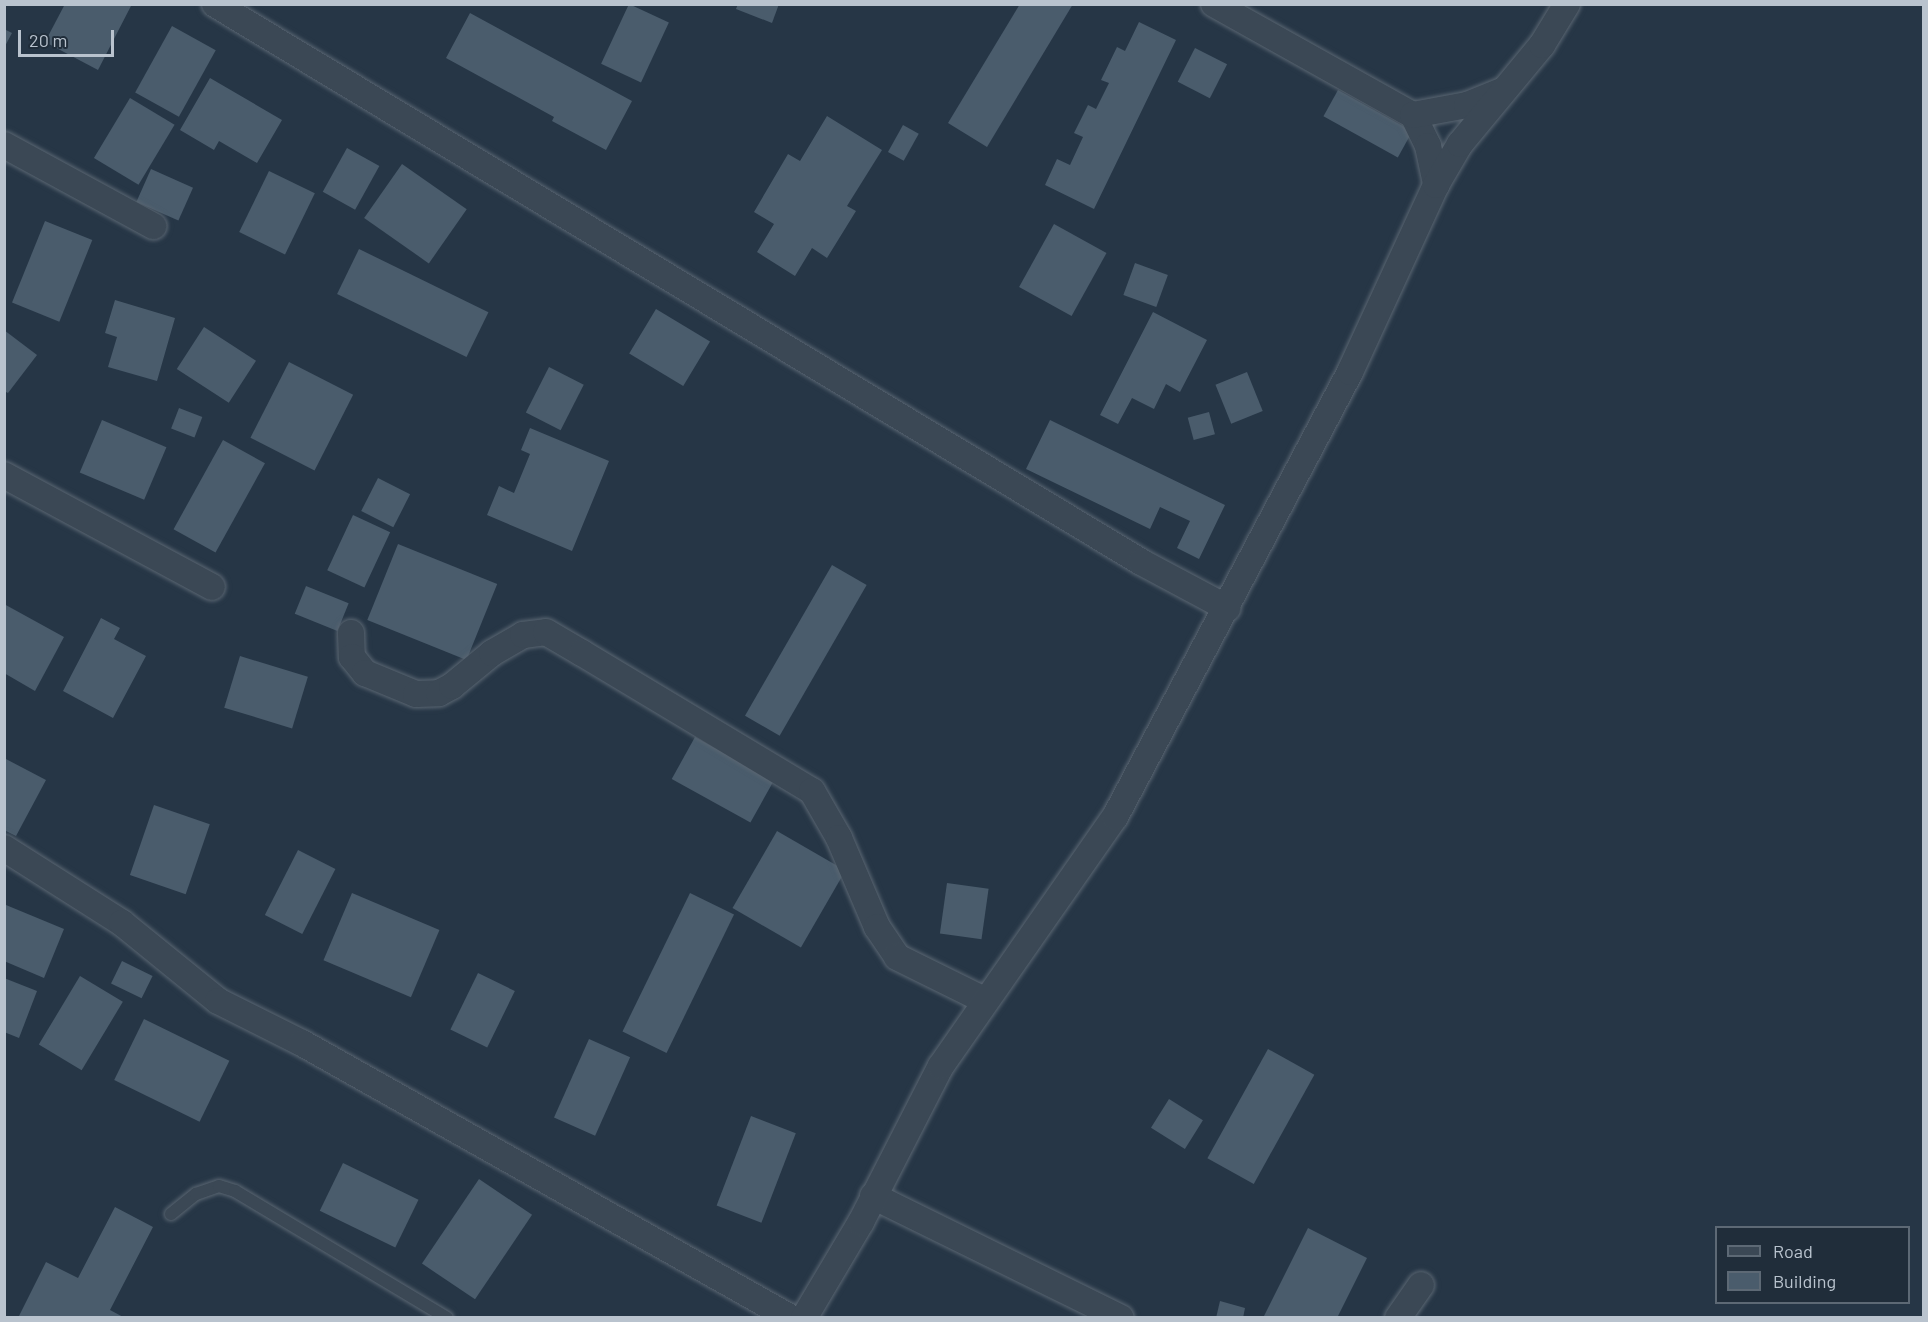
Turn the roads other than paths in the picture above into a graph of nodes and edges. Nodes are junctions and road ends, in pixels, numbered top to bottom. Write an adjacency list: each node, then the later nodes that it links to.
1 (214, 4): 11 (street)
2 (1214, 4): 5 (street)
3 (1567, 4): 4 (street)
4 (1506, 89): 5 (street); 7 (street)
5 (1413, 115): 7 (street)
6 (4, 145): 8 (street)
7 (1436, 185): 11 (street)
8 (153, 226)
9 (4, 475): 10 (street)
10 (212, 587)
11 (1227, 608): 14 (street)
12 (351, 633): 14 (street)
13 (4, 848): 19 (street)
14 (984, 1000): 15 (street)
15 (873, 1196): 20 (street); 21 (street)
16 (171, 1214): 18 (lane)
17 (1421, 1285): 22 (street)
18 (447, 1317)
19 (791, 1317)
20 (804, 1317)
21 (1121, 1317)
22 (1398, 1317)

